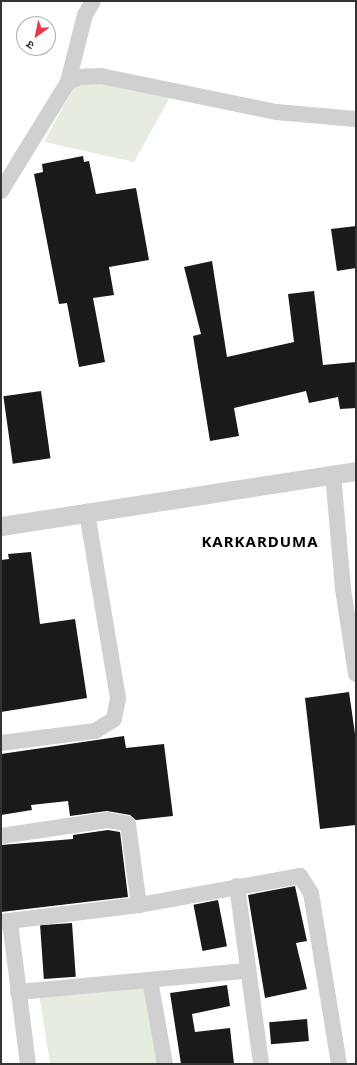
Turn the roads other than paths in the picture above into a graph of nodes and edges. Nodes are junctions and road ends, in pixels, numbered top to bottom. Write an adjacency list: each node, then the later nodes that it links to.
1 (93, 1): 2 (street)
2 (68, 82): 3 (street); 4 (street)
3 (356, 119)
4 (1, 191)
5 (356, 471): 6 (street)
6 (333, 474): 7 (street); 9 (street)
7 (87, 512): 8 (street); 11 (street)
8 (1, 526)
9 (349, 588): 10 (street)
10 (356, 674)
11 (1, 743)
12 (1, 836): 14 (street)
13 (236, 886): 14 (street); 16 (street); 22 (street)
14 (139, 905): 15 (street)
15 (5, 922): 18 (street)
16 (246, 971): 17 (street); 21 (street)
17 (150, 980): 18 (street); 20 (street)
18 (18, 992): 19 (street)
19 (28, 1064)
20 (165, 1064)
21 (260, 1064)
22 (339, 1064)

